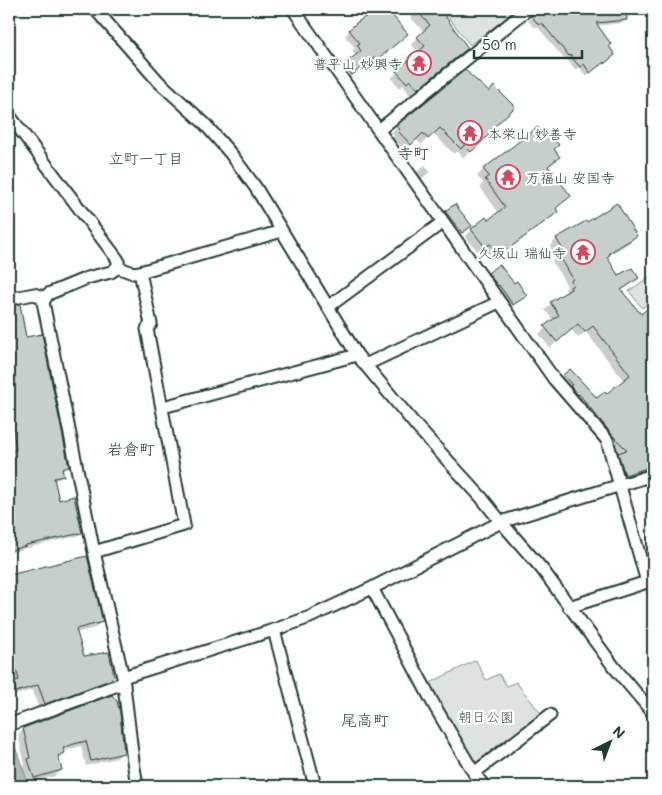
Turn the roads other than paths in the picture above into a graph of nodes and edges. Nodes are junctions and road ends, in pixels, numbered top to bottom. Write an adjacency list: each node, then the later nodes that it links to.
1 (95, 9): 7 (street)
2 (293, 9): 5 (street)
3 (528, 9): 5 (street)
4 (9, 115): 8 (street)
5 (379, 130): 6 (street)
6 (443, 222): 12 (street); 13 (street)
7 (282, 232): 9 (street); 13 (street)
8 (117, 267): 9 (street); 10 (street)
9 (140, 272): 16 (street)
10 (45, 298): 11 (street); 20 (street)
11 (9, 299)
12 (499, 302): 15 (street); 18 (street)
13 (328, 307): 14 (street)
14 (357, 355): 15 (street); 16 (street)
15 (365, 365): 19 (street)
16 (162, 407): 20 (street)
17 (653, 475): 18 (street)
18 (620, 486): 19 (street); 21 (street)
19 (500, 522): 22 (street); 23 (street)
20 (94, 552): 25 (street)
21 (650, 581): 23 (street)
22 (372, 588): 24 (street); 29 (street)
23 (569, 607): 26 (street)
24 (274, 630): 25 (street); 31 (street)
25 (123, 680): 28 (street); 30 (street)
26 (653, 713)
27 (550, 716): 29 (street)
28 (9, 725)
29 (474, 773): 32 (street)
30 (137, 786)
31 (315, 786)
32 (484, 786)

